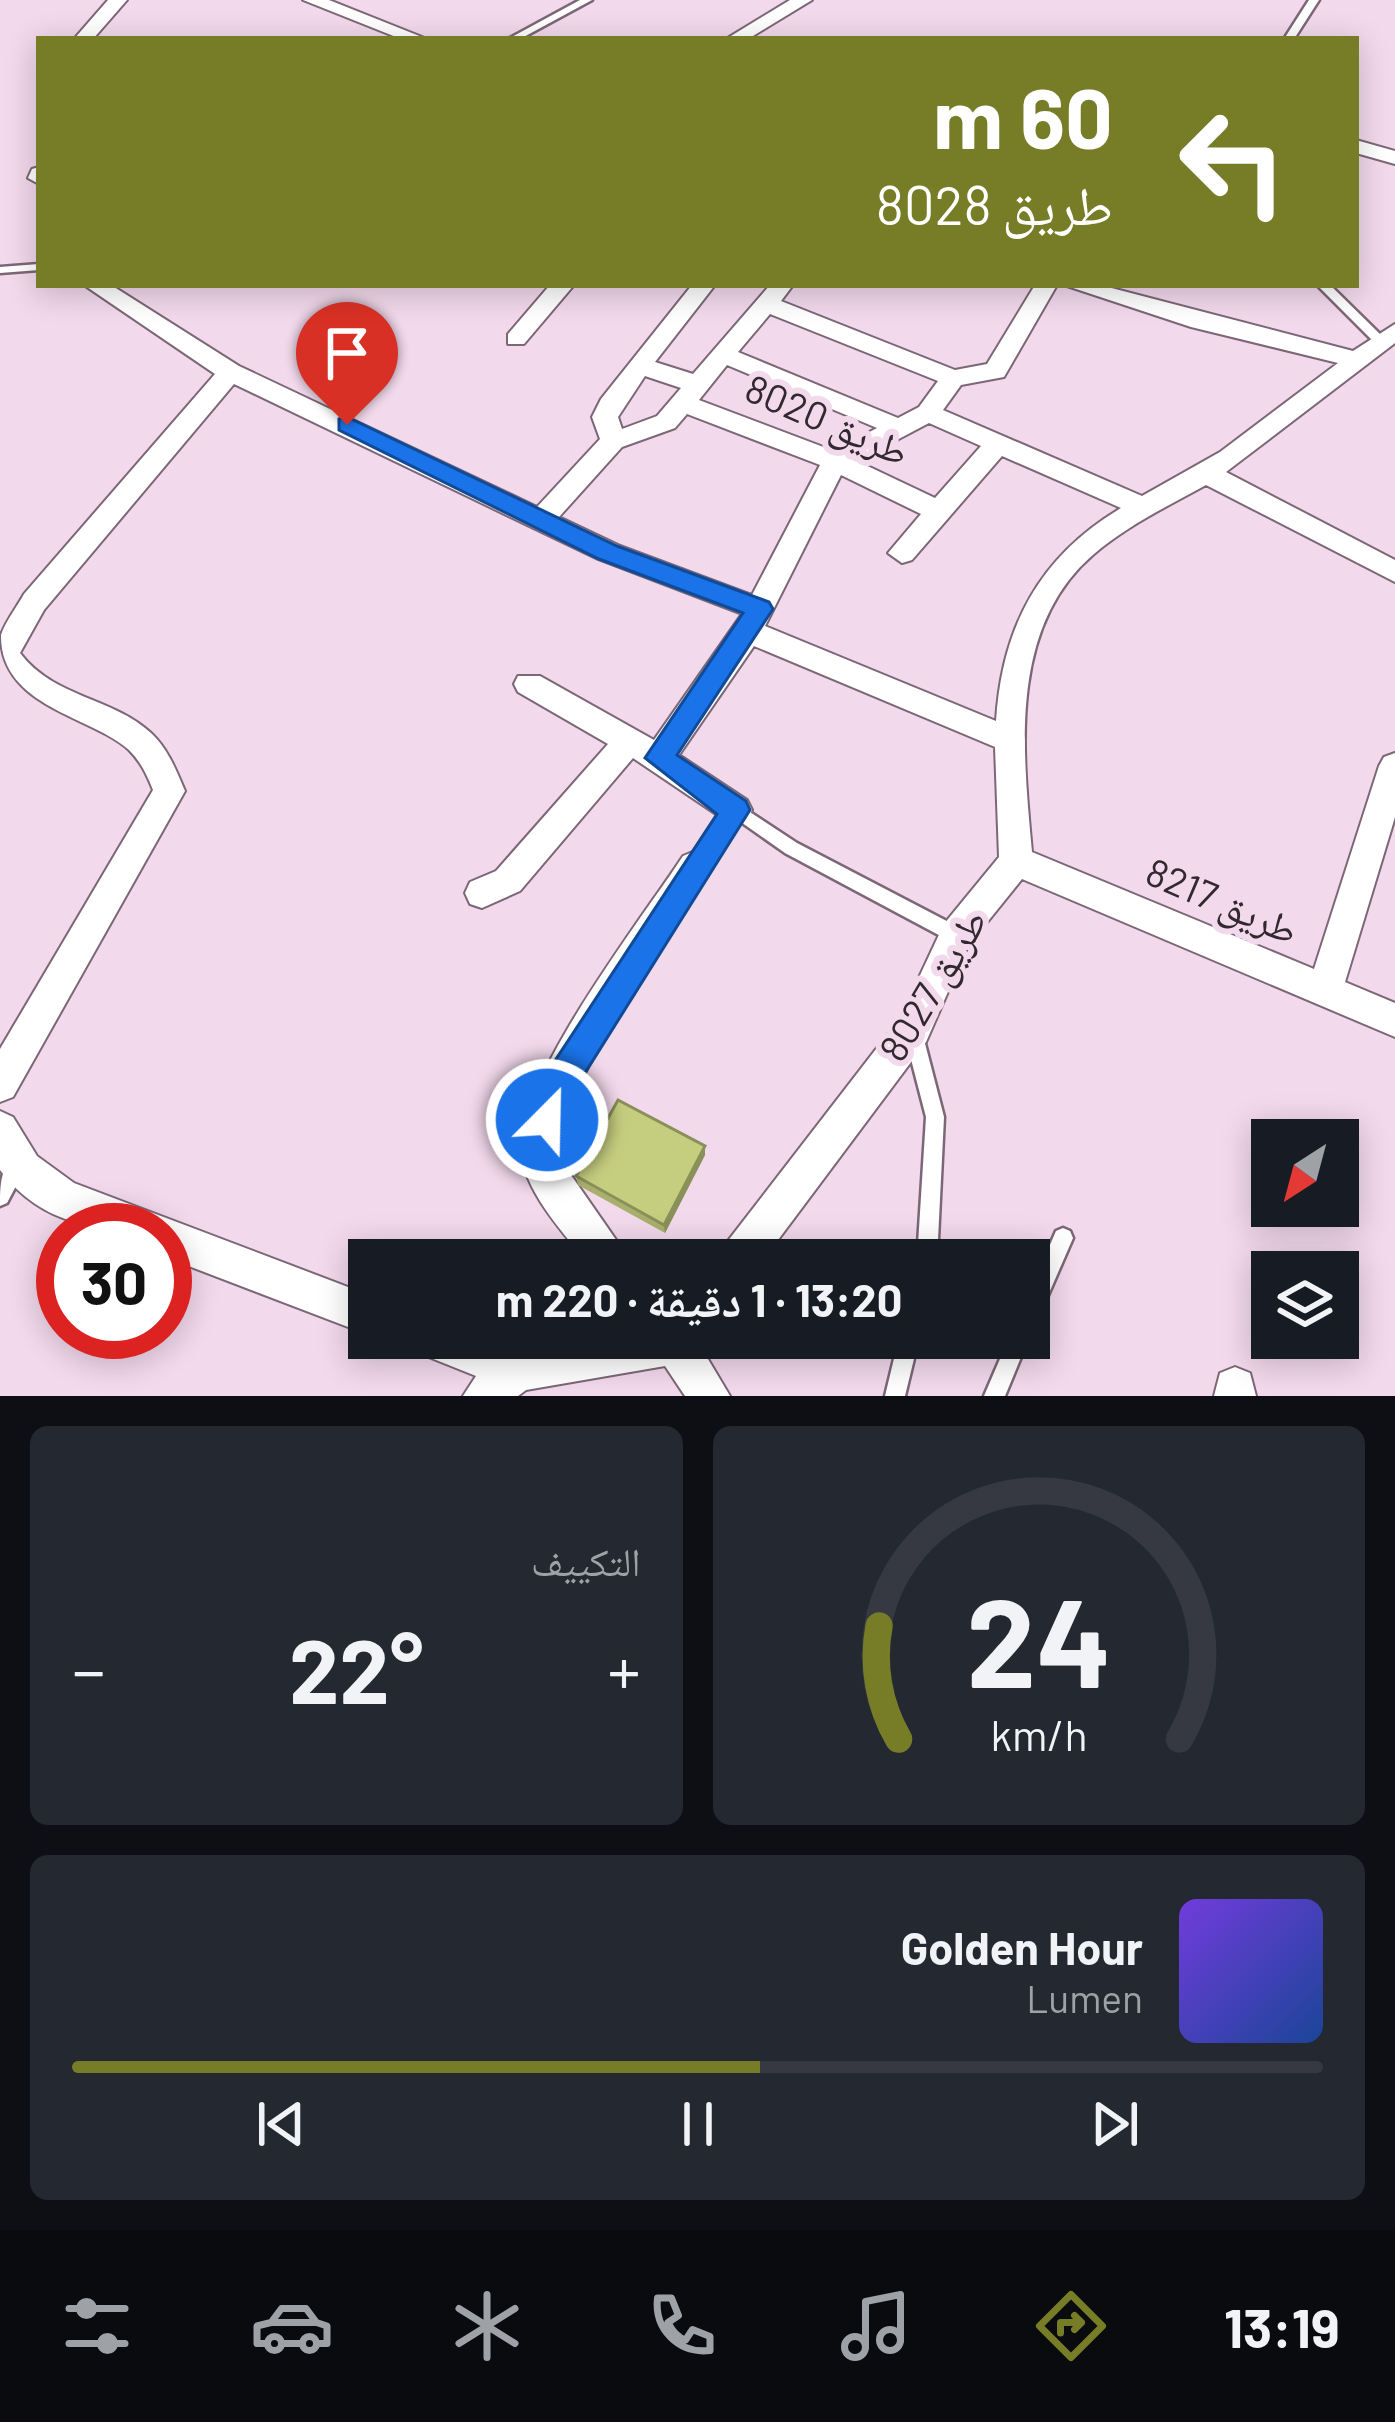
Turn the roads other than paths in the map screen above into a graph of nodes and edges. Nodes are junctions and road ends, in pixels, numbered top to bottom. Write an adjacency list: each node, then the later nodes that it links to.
1 (118, 0): 6 (street)
2 (312, 0): 7 (street)
3 (587, 0): 8 (lane)
4 (1314, 0): 10 (lane)
5 (796, 2): 9 (street)
6 (86, 36)
7 (410, 36)
8 (519, 36)
9 (740, 36)
10 (1291, 36)
11 (1359, 147): 12 (street)
12 (1395, 158)
13 (36, 267): 14 (lane)
14 (0, 270)
15 (99, 288): 26 (street)
16 (560, 288): 22 (street)
17 (702, 288): 25 (street)
18 (1044, 288): 27 (street)
19 (1085, 288): 23 (street)
20 (1326, 288): 23 (lane)
21 (774, 294): 24 (street); 27 (street)
22 (516, 339)
23 (1377, 344): 34 (street)
24 (724, 355): 28 (street); 30 (street)
25 (641, 366): 28 (street, طريق 8020); 31 (street)
26 (230, 372): 37 (street); 54 (street)
27 (953, 378): 29 (street)
28 (692, 394): 31 (street); 33 (street, طريق 8020)
29 (928, 413): 30 (street); 32 (street)
30 (897, 427): 33 (street)
31 (613, 441): 37 (street)
32 (998, 443): 35 (street); 36 (street)
33 (836, 461): 36 (street, طريق 8020); 40 (street)
34 (1205, 473): 35 (street); 39 (street)
35 (1140, 506): 42 (street)
36 (938, 510): 38 (street)
37 (540, 520): 40 (street)
38 (902, 553)
39 (1395, 572)
40 (754, 620): 42 (street); 44 (street)
41 (529, 684): 43 (street)
42 (1008, 739): 47 (street)
43 (629, 741): 44 (street); 49 (street)
44 (659, 758): 46 (street)
45 (1395, 769): 51 (street)
46 (736, 810): 48 (lane); 50 (lane)
47 (1016, 860): 50 (street, طريق 8027); 51 (street, طريق 8217)
48 (695, 866): 59 (street)
49 (482, 893)
50 (956, 935): 53 (street, طريق 8027)
51 (1325, 989): 52 (street, طريق 8217)
52 (1395, 1020)
53 (913, 1030): 60 (street, طريق 8027); 61 (lane)
54 (0, 1084)
55 (0, 1130): 56 (street)
56 (9, 1181): 57 (street)
57 (75, 1203)
58 (1063, 1238): 63 (lane)
59 (593, 1239)
60 (754, 1239)
61 (927, 1239)
62 (192, 1247): 64 (street)
63 (1050, 1268)
64 (348, 1307)
65 (463, 1359): 70 (street)
66 (598, 1359): 70 (street)
67 (687, 1359): 71 (street)
68 (904, 1359): 72 (lane)
69 (1010, 1359): 73 (lane)
70 (500, 1383)
71 (709, 1396)
72 (895, 1396)
73 (994, 1396)

